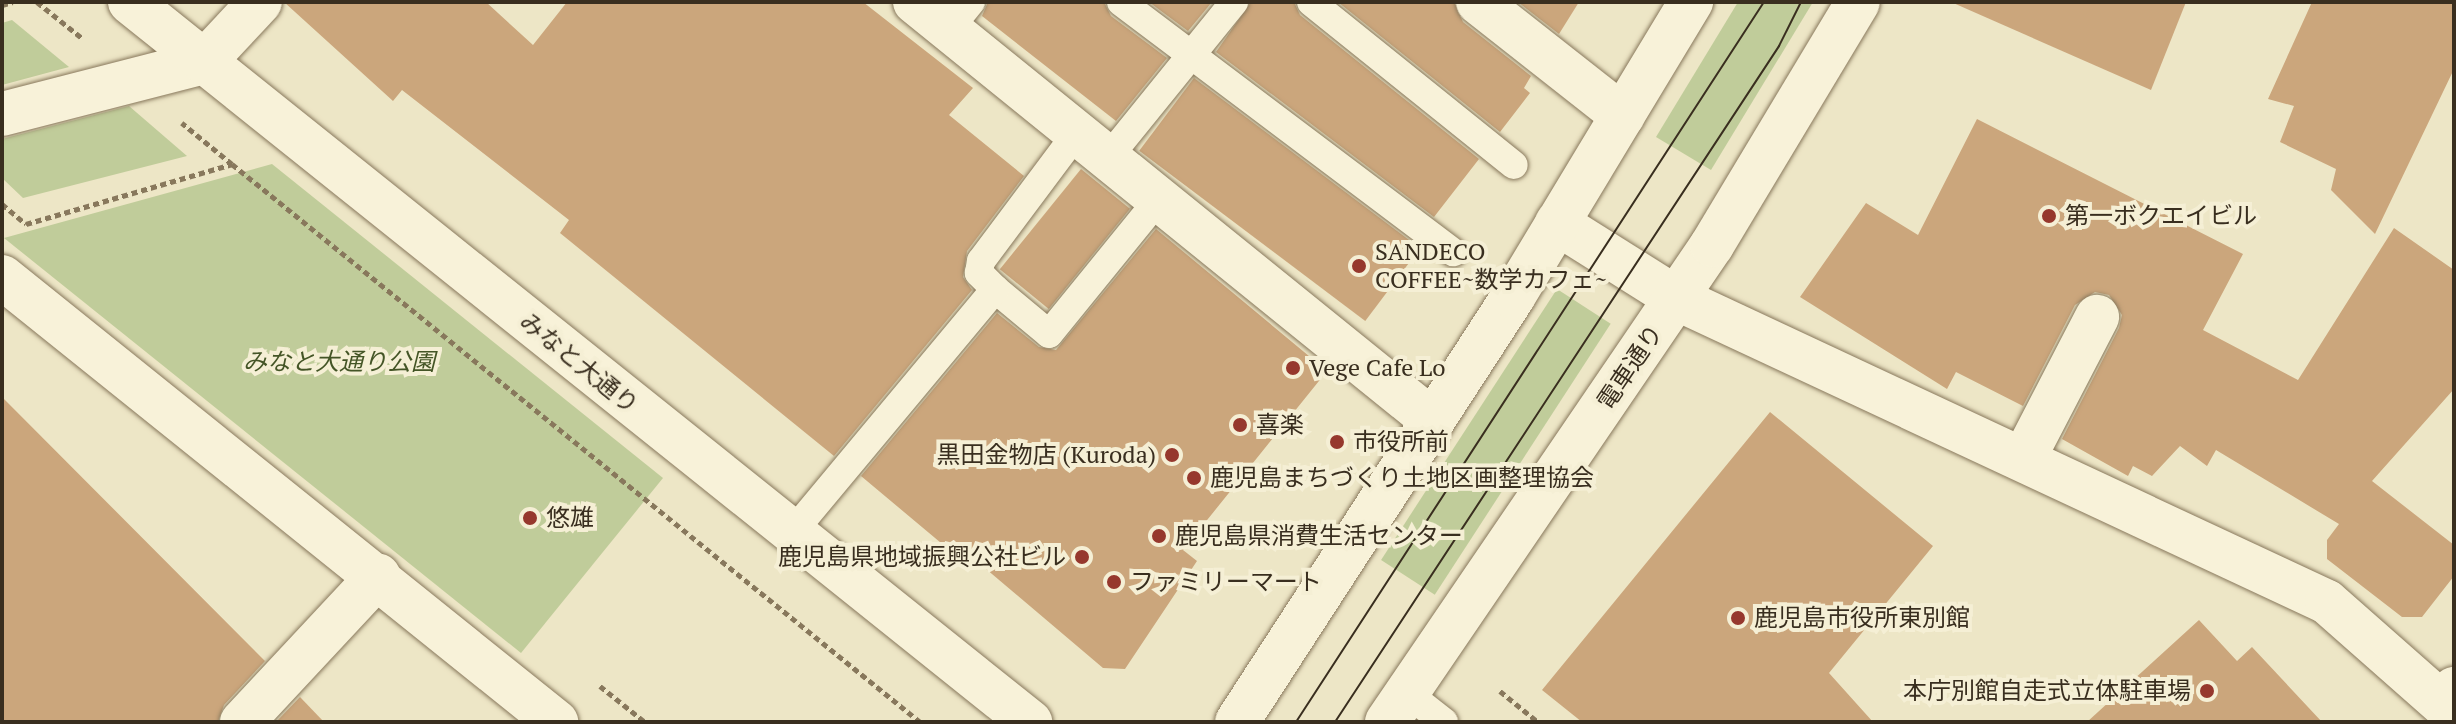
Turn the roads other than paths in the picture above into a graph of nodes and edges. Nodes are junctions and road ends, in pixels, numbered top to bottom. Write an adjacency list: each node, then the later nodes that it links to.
1 (130, 2): 12 (street, みなと大通り)
2 (260, 2): 12 (street)
3 (915, 2): 10 (street)
4 (1121, 2): 11 (lane)
5 (1234, 2): 11 (lane)
6 (1311, 2): 16 (lane)
7 (1478, 2): 14 (street)
8 (1691, 2): 14 (street)
9 (1858, 2): 22 (street, 電車通り)
10 (960, 16): 15 (street)
11 (1191, 55): 15 (lane); 19 (lane)
12 (204, 62): 13 (street); 26 (street, みなと大通り)
13 (2, 114)
14 (1623, 116): 18 (street)
15 (1092, 146): 17 (street); 21 (lane)
16 (1514, 165)
17 (1158, 200): 21 (lane); 24 (street)
18 (1557, 223): 22 (street); 24 (street)
19 (1453, 252)
20 (2, 277): 27 (street)
21 (995, 289): 26 (lane)
22 (1676, 298): 25 (street); 29 (street, 電車通り)
23 (2097, 317): 25 (street)
24 (1432, 420): 33 (street)
25 (2024, 458): 28 (street)
26 (791, 534): 32 (street, みなと大通り)
27 (378, 576): 30 (street); 31 (street)
28 (2450, 702)
29 (1397, 708): 34 (lane)
30 (242, 722)
31 (556, 722)
32 (1030, 722)
33 (1237, 722)
34 (1444, 722)

